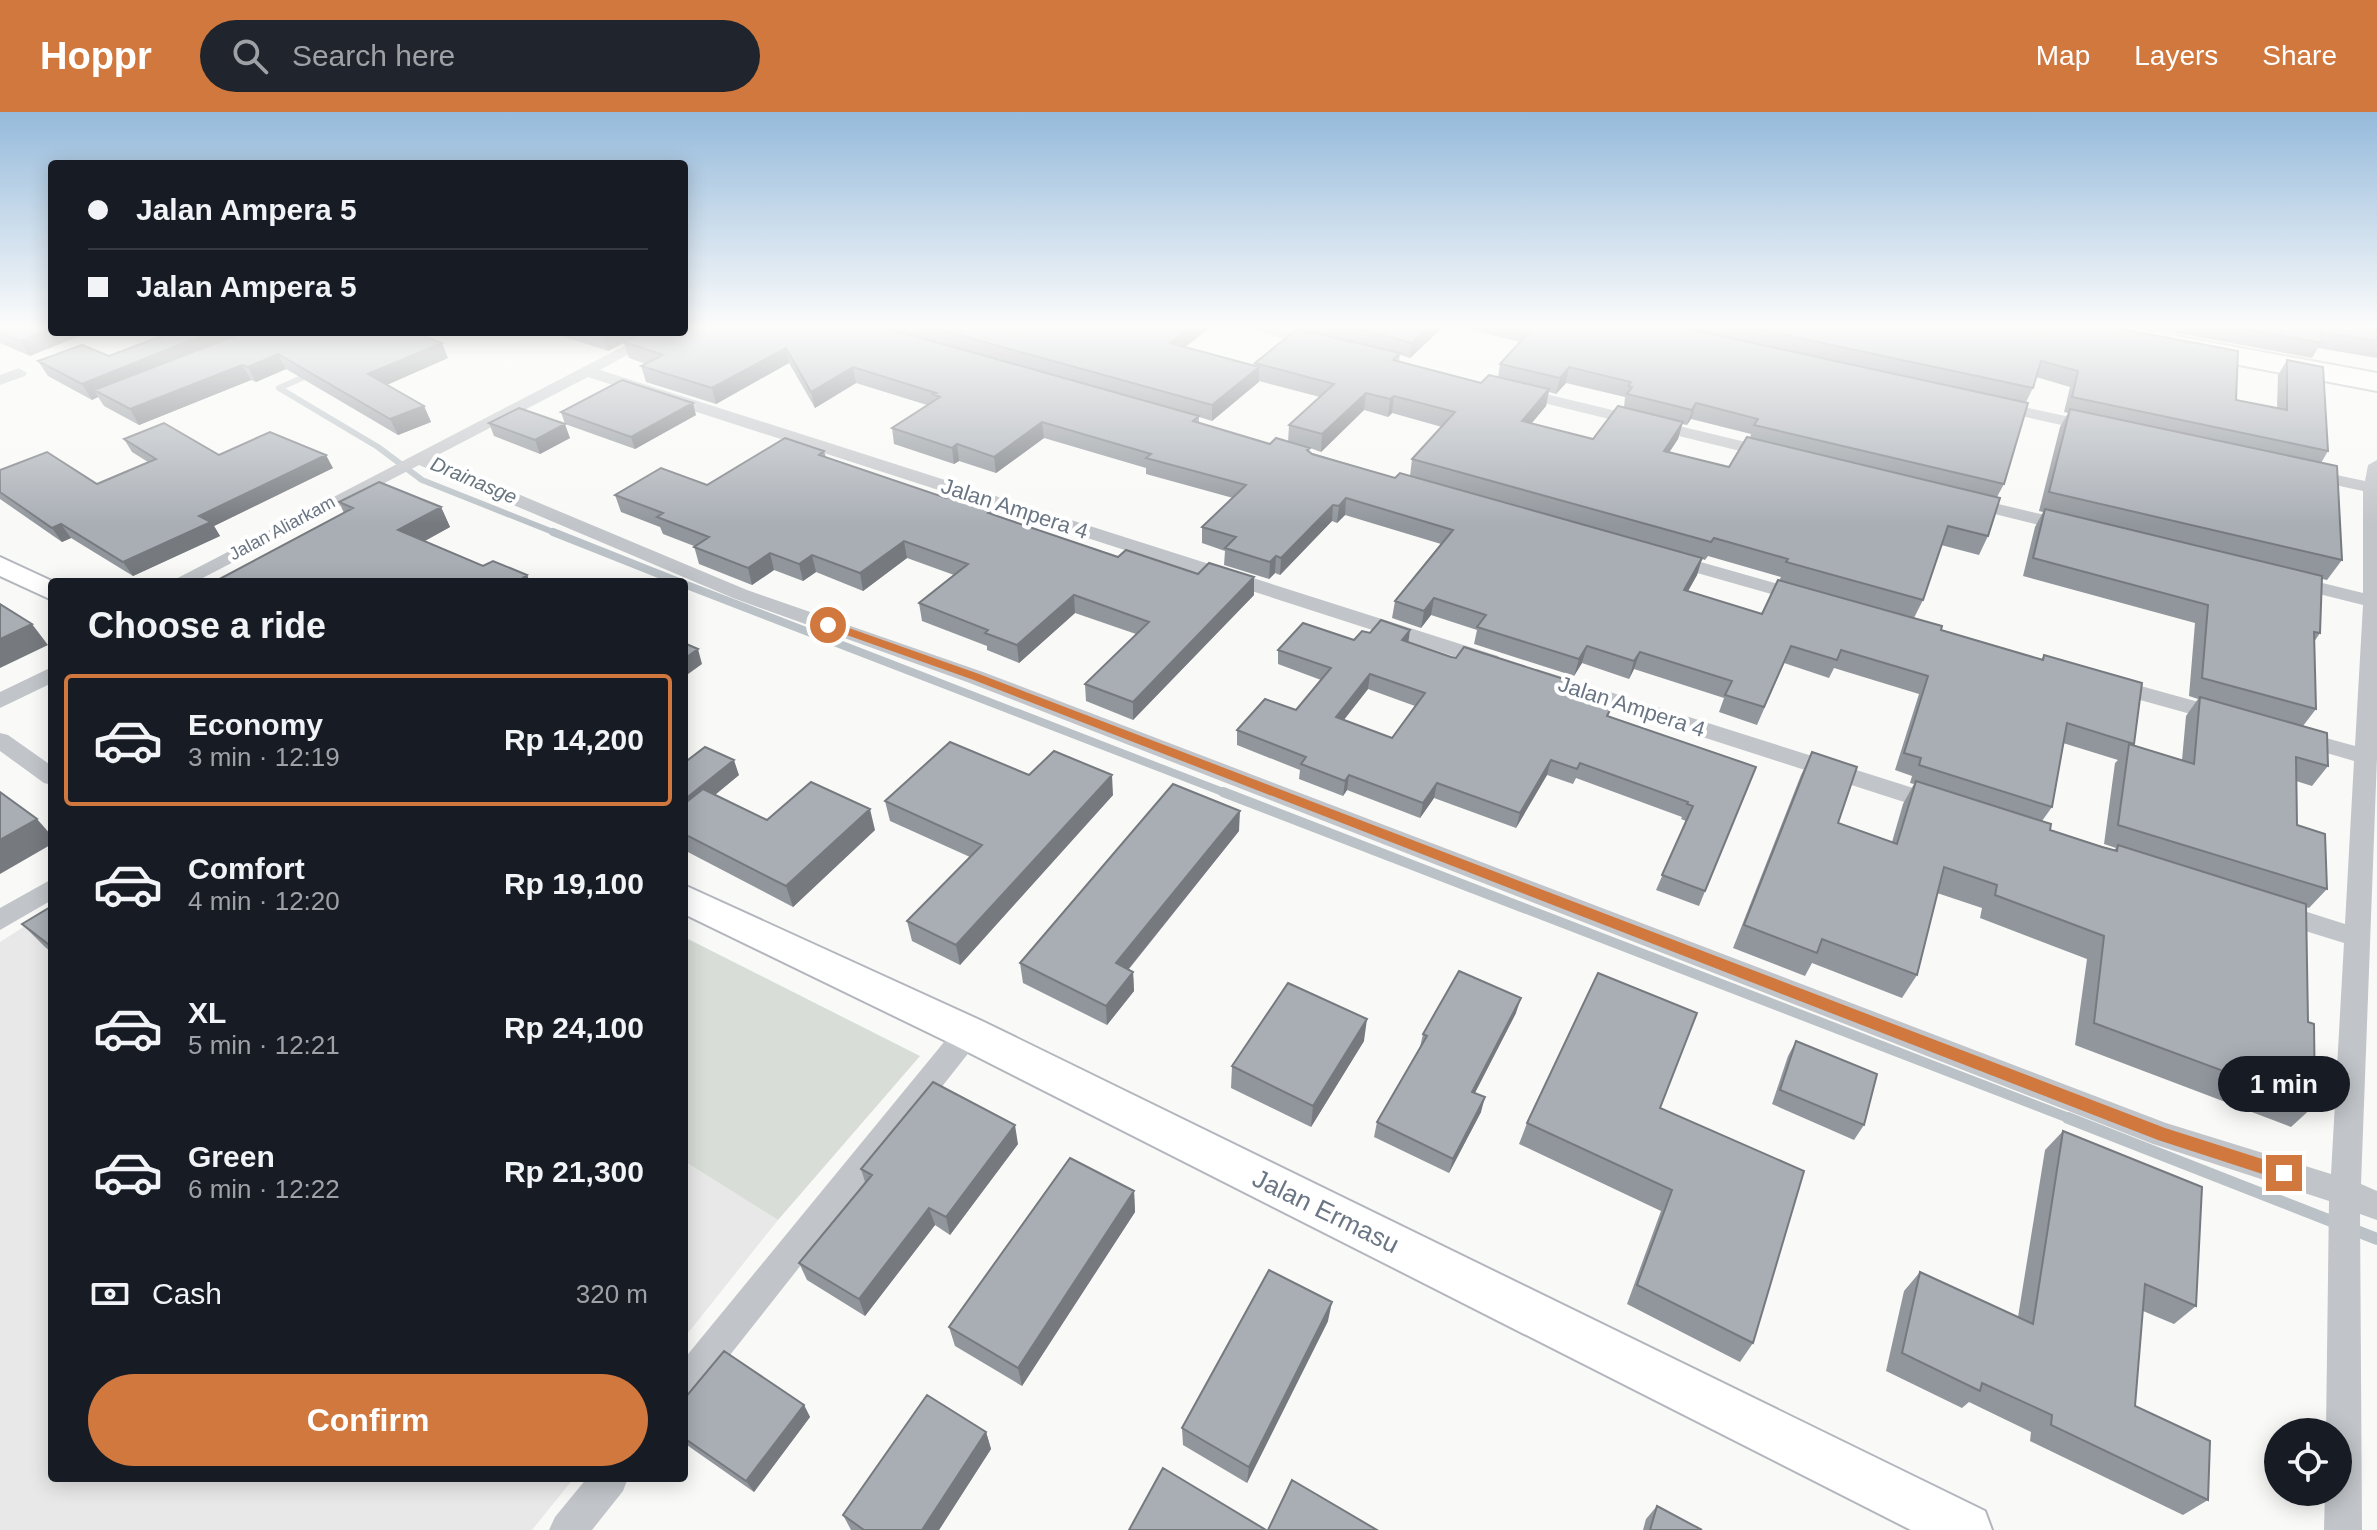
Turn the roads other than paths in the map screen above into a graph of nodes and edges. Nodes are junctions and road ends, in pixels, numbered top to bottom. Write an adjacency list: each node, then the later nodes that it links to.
1 (545, 392): 7 (street)
2 (652, 392): 28 (street, Jalan Ampera 4)
3 (1518, 392): 6 (street)
4 (1972, 400): 5 (street)
5 (2111, 431)
6 (1787, 458)
7 (413, 460): 15 (street, Jalan Aliarkam); 35 (street)
8 (2295, 471): 9 (street)
9 (2375, 477): 17 (street)
10 (1941, 495): 11 (street)
11 (2080, 529)
12 (1644, 552): 18 (street)
13 (0, 565): 16 (street)
14 (2265, 574): 17 (street)
15 (188, 578)
16 (48, 590)
17 (2373, 601): 21 (street)
18 (1827, 604)
19 (48, 676): 22 (street)
20 (2088, 678): 23 (street)
21 (2373, 687): 26 (street)
22 (0, 701)
23 (2241, 721)
24 (2272, 730): 26 (street)
25 (0, 740): 27 (street)
26 (2363, 756): 33 (street)
27 (48, 774)
28 (1964, 812)
29 (48, 890): 32 (street)
30 (688, 900): 34 (street, Jalan Ermasu)
31 (2252, 904): 33 (street)
32 (0, 920)
33 (2358, 938): 35 (street)
34 (968, 1033): 37 (street); 40 (street, Jalan Ermasu)
35 (2345, 1192): 36 (street); 41 (street)
36 (2377, 1206)
37 (688, 1381)
38 (607, 1482): 39 (street)
39 (568, 1530)
40 (1966, 1530)
41 (2343, 1530)

